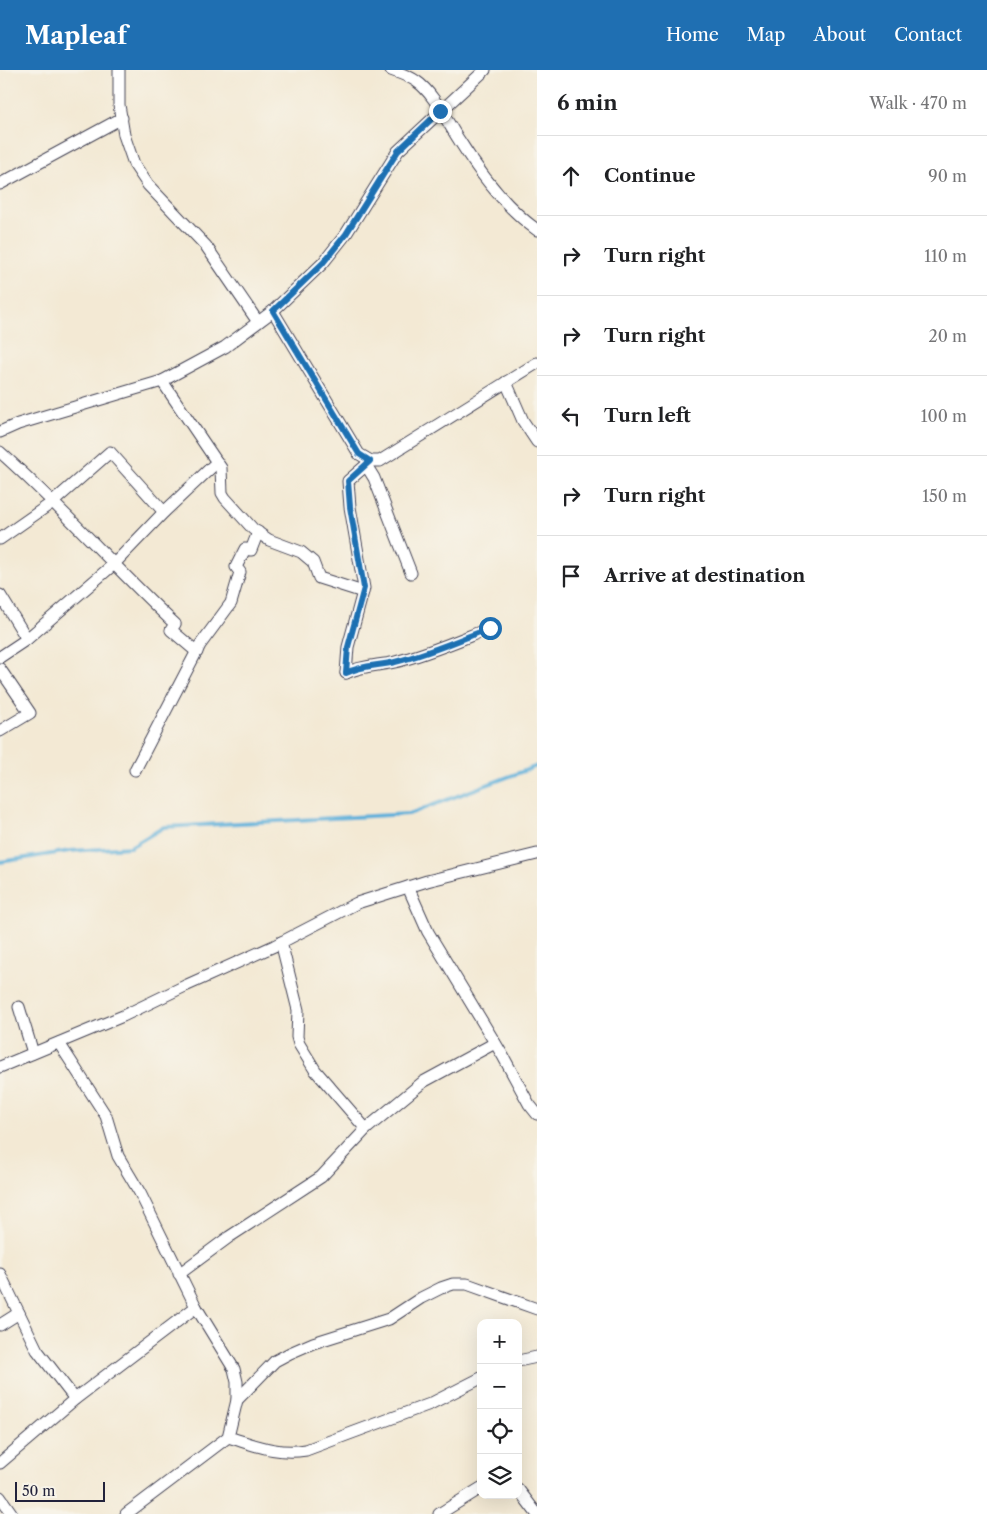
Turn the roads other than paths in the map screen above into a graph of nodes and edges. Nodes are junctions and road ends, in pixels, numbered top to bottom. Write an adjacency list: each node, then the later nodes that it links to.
1 (118, 70): 5 (street)
2 (486, 70): 4 (street)
3 (397, 71): 4 (street)
4 (440, 111): 7 (street); 8 (street)
5 (122, 118): 6 (street); 9 (street)
6 (0, 184)
7 (537, 230)
8 (273, 311): 9 (street); 17 (street)
9 (258, 322): 11 (street)
10 (537, 363): 12 (street)
11 (162, 382): 13 (street); 16 (street)
12 (506, 382): 14 (street); 17 (street)
13 (0, 432)
14 (537, 442)
15 (0, 452): 18 (street)
16 (217, 462): 19 (street); 20 (street)
17 (368, 463): 23 (street); 24 (street)
18 (53, 502): 19 (street); 21 (street); 22 (street)
19 (164, 512): 22 (street)
20 (258, 532): 24 (street); 28 (street)
21 (0, 540)
22 (114, 564): 27 (street); 28 (street)
23 (411, 573)
24 (363, 592): 26 (street)
25 (0, 595): 27 (street)
26 (490, 628)
27 (28, 639): 29 (street)
28 (197, 652): 32 (street)
29 (0, 657)
30 (0, 669): 31 (street)
31 (0, 731)
32 (135, 770)
33 (537, 854): 34 (street)
34 (408, 887): 35 (street); 38 (street)
35 (281, 942): 37 (street); 42 (street)
36 (19, 1007): 39 (street)
37 (59, 1042): 39 (street); 44 (street)
38 (495, 1043): 41 (street); 42 (street)
39 (33, 1053): 40 (street)
40 (0, 1067)
41 (537, 1114)
42 (366, 1129): 44 (street)
43 (0, 1274): 47 (street)
44 (179, 1274): 45 (street)
45 (196, 1307): 52 (street); 53 (street)
46 (537, 1309): 53 (street)
47 (19, 1313): 48 (street); 52 (street)
48 (0, 1325)
49 (537, 1357): 50 (street)
50 (522, 1360)
51 (477, 1380): 54 (street)
52 (75, 1399): 55 (street)
53 (237, 1400): 54 (street)
54 (228, 1437): 60 (street)
55 (0, 1463)
56 (477, 1490): 61 (street)
57 (522, 1495): 62 (street)
58 (0, 1497): 59 (street)
59 (12, 1514)
60 (126, 1514)
61 (439, 1514)
62 (537, 1514)

